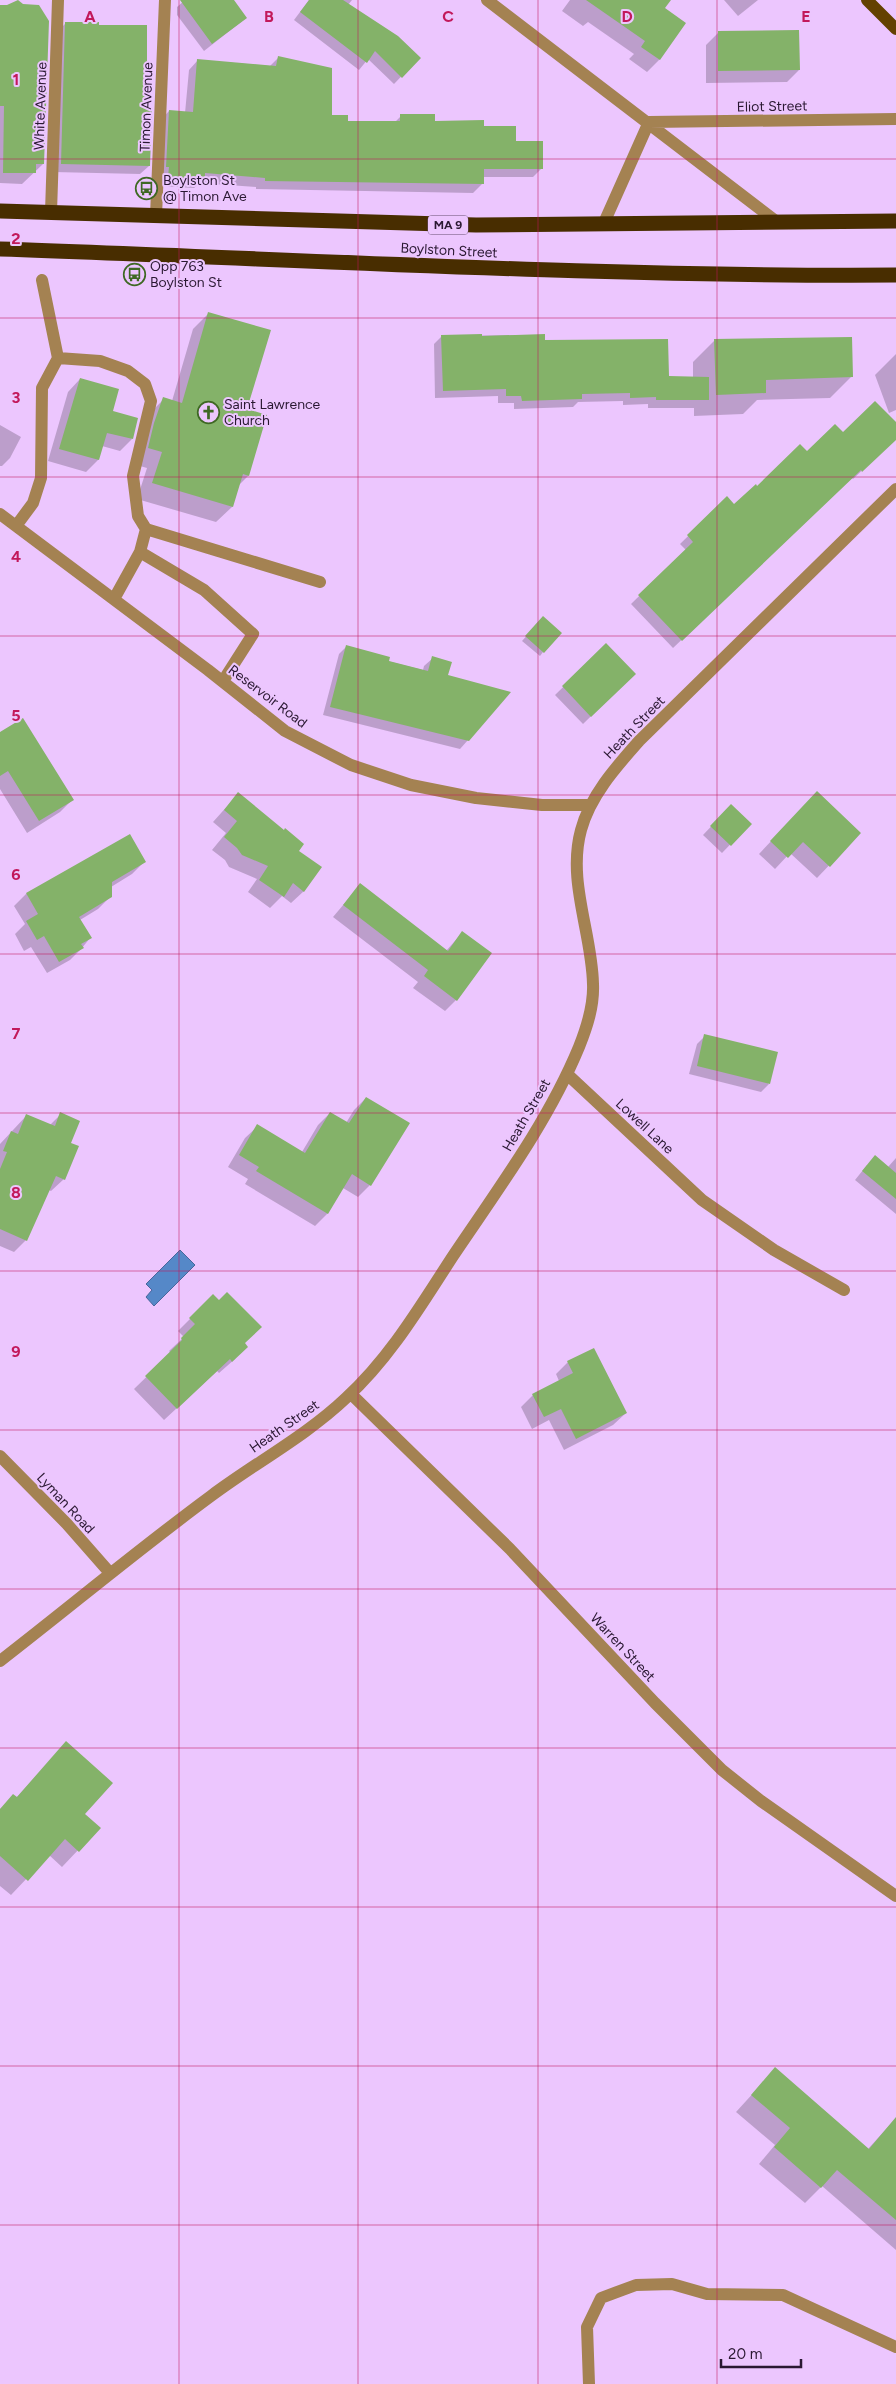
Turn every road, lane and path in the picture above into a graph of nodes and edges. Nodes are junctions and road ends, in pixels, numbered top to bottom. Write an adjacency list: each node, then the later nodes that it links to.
1 (58, 0): 9 (street, White Avenue)
2 (165, 0): 10 (street, Timon Avenue)
3 (487, 0): 7 (street)
4 (866, 0): 5 (main road)
5 (896, 30)
6 (896, 119): 7 (street, Eliot Street)
7 (649, 122): 12 (street); 13 (street)
8 (0, 211): 9 (highway, Boylston Street / MA 9)
9 (51, 212): 10 (highway, Boylston Street / MA 9)
10 (156, 216): 13 (highway, Boylston Street / MA 9)
11 (896, 221): 12 (highway, Boylston Street / MA 9)
12 (777, 222): 13 (highway, Boylston Street / MA 9)
13 (603, 225)
14 (0, 249): 15 (highway, Boylston Street)
15 (896, 275)
16 (42, 280): 17 (street)
17 (58, 358): 20 (street); 21 (street)
18 (896, 489): 26 (street, Heath Street)
19 (0, 514): 20 (street, Reservoir Road)
20 (16, 526): 24 (street, Reservoir Road)
21 (146, 529): 22 (street); 23 (street)
22 (140, 552): 24 (street); 25 (street)
23 (320, 582)
24 (114, 599): 25 (street, Reservoir Road)
25 (223, 681): 26 (street, Reservoir Road)
26 (591, 805): 27 (street, Heath Street)
27 (567, 1074): 28 (street, Lowell Lane); 29 (street, Heath Street)
28 (844, 1290)
29 (351, 1394): 31 (street, Heath Street); 33 (street, Warren Street)
30 (0, 1456): 31 (street, Lyman Road)
31 (110, 1573): 32 (street, Heath Street)
32 (0, 1661)
33 (896, 1896)
34 (896, 2347): 35 (street)
35 (589, 2384)

